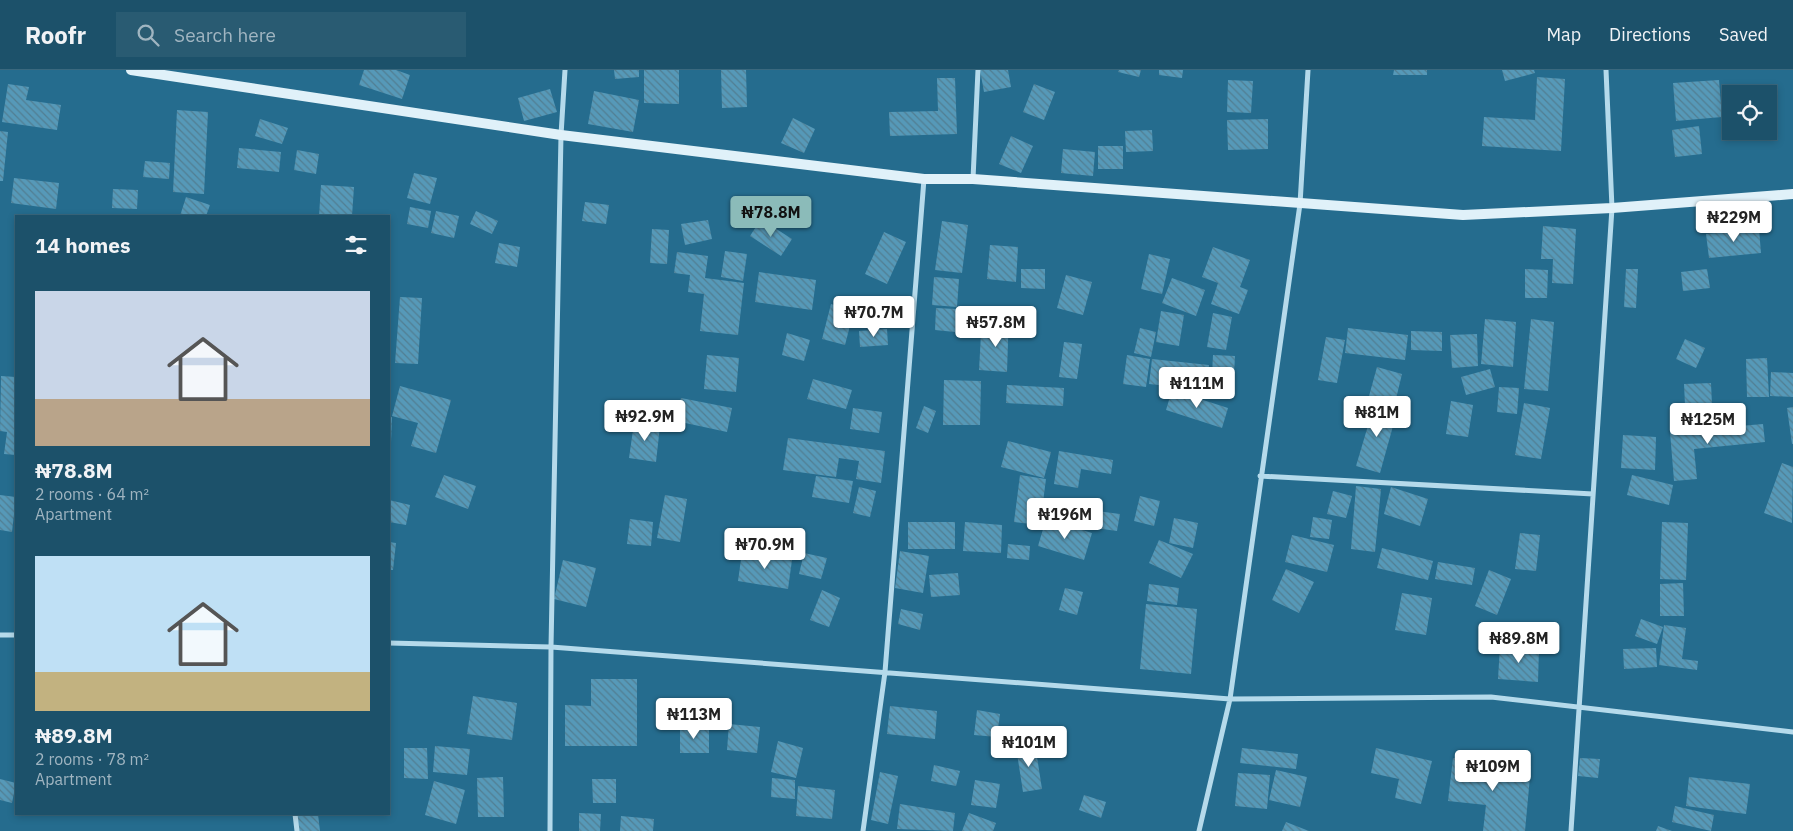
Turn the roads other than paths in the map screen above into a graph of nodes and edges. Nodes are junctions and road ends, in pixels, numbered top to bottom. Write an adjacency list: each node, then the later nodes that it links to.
1 (130, 70): 6 (street)
2 (565, 70): 6 (street)
3 (978, 70): 8 (street)
4 (1308, 70): 10 (street)
5 (1606, 70): 11 (street)
6 (561, 136): 7 (street); 17 (street)
7 (924, 179): 8 (street); 18 (street)
8 (973, 179): 10 (street)
9 (1793, 194): 11 (street)
10 (1300, 204): 11 (street); 12 (street)
11 (1612, 208): 13 (street)
12 (1260, 476): 13 (street); 19 (street)
13 (1593, 494): 20 (street)
14 (0, 635): 15 (street)
15 (15, 635)
16 (390, 643): 17 (street)
17 (551, 647): 18 (street); 24 (street)
18 (885, 672): 19 (street); 25 (street)
19 (1230, 699): 20 (street); 26 (street)
20 (1579, 708): 21 (street); 27 (street)
21 (1793, 732)
22 (295, 815): 23 (street)
23 (297, 831)
24 (550, 831)
25 (864, 831)
26 (1199, 831)
27 (1571, 831)

